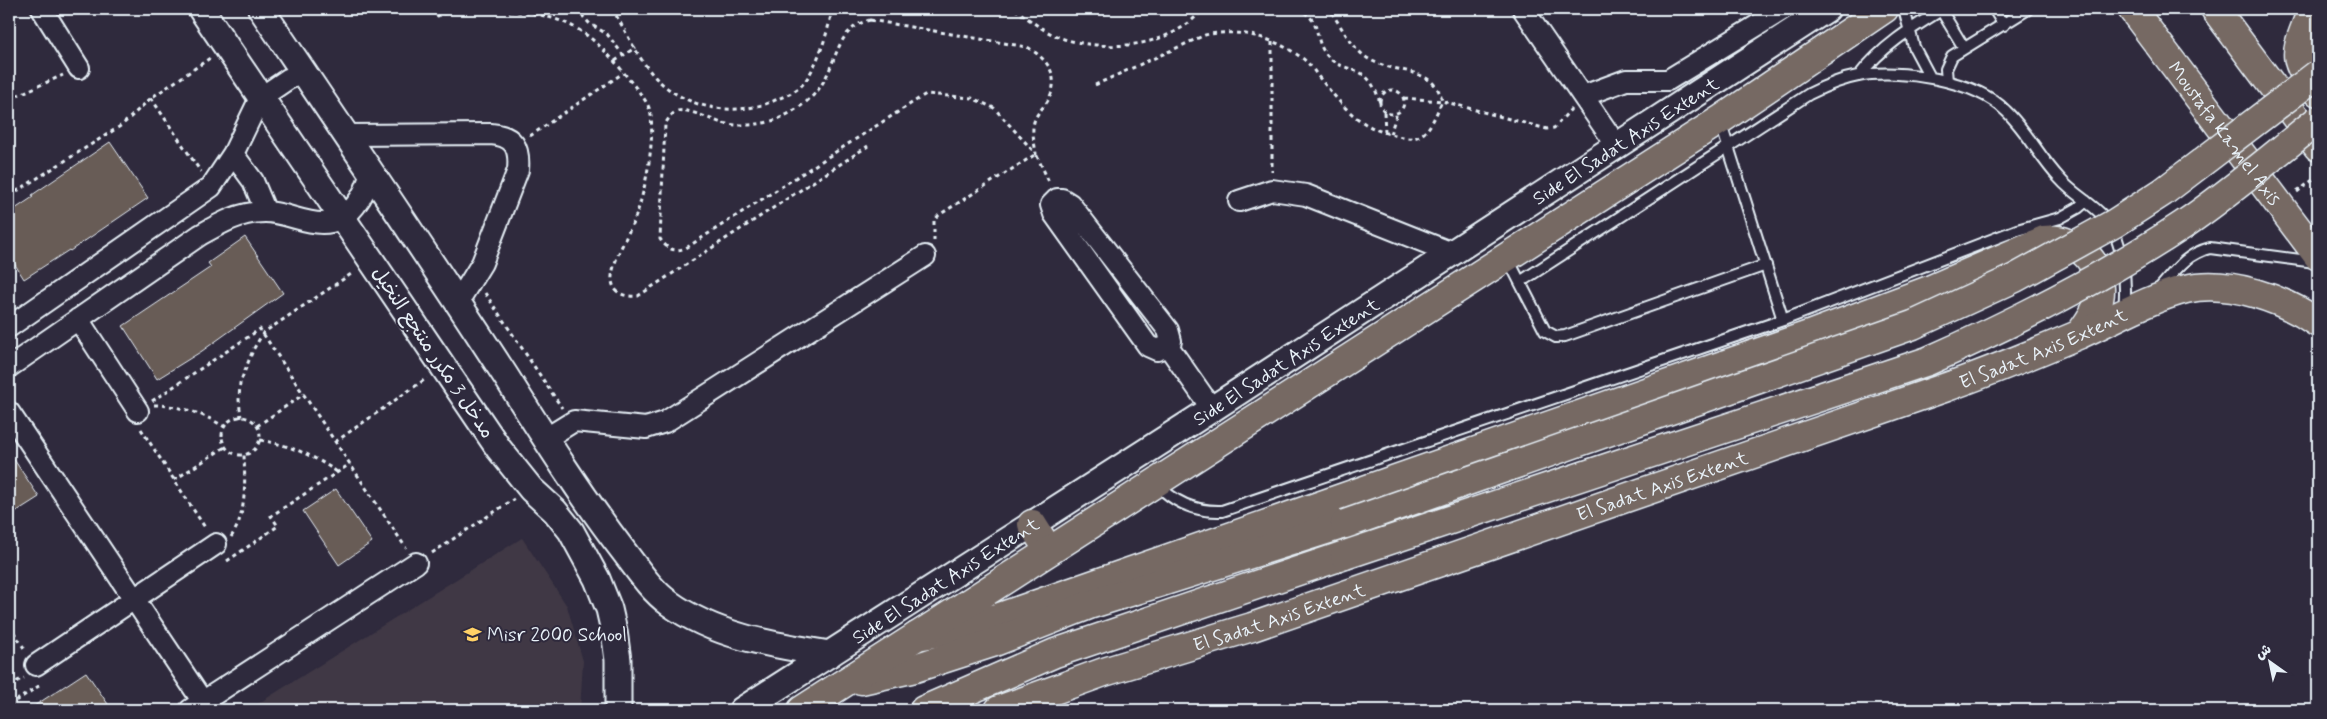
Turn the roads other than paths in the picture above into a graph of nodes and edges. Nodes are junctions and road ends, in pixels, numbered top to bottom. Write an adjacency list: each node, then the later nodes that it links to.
1 (42, 9): 18 (street)
2 (201, 9): 26 (street, مدخل 3 مكرر منتجع النخيل)
3 (261, 9): 19 (street)
4 (1523, 9): 25 (street)
5 (1784, 9): 25 (street)
6 (1827, 9): 30 (street, Side El Sadat Axis Extent)
7 (1884, 9): 27 (main road)
8 (1904, 9): 16 (lane)
9 (1942, 9): 16 (lane); 17 (lane)
10 (1994, 9): 15 (lane)
11 (2028, 9): 15 (lane)
12 (2132, 9): 43 (main road, Moustafa Kamel Axis)
13 (2216, 9): 32 (main road)
14 (2312, 9): 24 (main road)
15 (2004, 25): 17 (lane)
16 (1909, 30): 21 (lane); 22 (lane)
17 (1964, 48): 23 (lane)
18 (79, 68)
19 (305, 73): 26 (street); 29 (street)
20 (2318, 74): 71 (main road, bridge)
21 (1859, 76): 22 (lane); 31 (lane)
22 (1930, 78): 23 (lane)
23 (1947, 81): 36 (lane)
24 (2318, 92)
25 (1583, 96): 30 (street)
26 (260, 98): 33 (street); 39 (street, مدخل 3 مكرر منتجع النخيل)
27 (1720, 120): 31 (lane); 42 (main road)
28 (2318, 120): 77 (main road, El Sadat Axis Extent, bridge)
29 (346, 135): 34 (street); 48 (street)
30 (1618, 146): 40 (street, Side El Sadat Axis Extent)
31 (1729, 147): 45 (lane); 46 (lane)
32 (2318, 147)
33 (233, 154): 38 (street); 53 (street)
34 (371, 171): 39 (street); 48 (street)
35 (1057, 199): 56 (street)
36 (2086, 201): 49 (lane); 51 (lane)
37 (1239, 202): 40 (street)
38 (266, 212): 39 (street); 50 (street)
39 (341, 217): 64 (street, مدخل 3 مكرر منتجع النخيل)
40 (1452, 253): 56 (street, Side El Sadat Axis Extent)
41 (925, 256): 59 (street)
42 (1506, 256): 46 (lane); 60 (main road)
43 (2318, 256)
44 (2318, 262): 47 (lane)
45 (1766, 265): 46 (lane); 51 (lane)
46 (1520, 282)
47 (2149, 301): 49 (main road, El Sadat Axis Extent); 52 (main road, El Sadat Axis Extent)
48 (458, 302): 59 (street)
49 (2124, 314): 54 (main road, El Sadat Axis Extent)
50 (78, 319): 55 (street); 57 (street)
51 (1783, 320): 60 (lane)
52 (2318, 323)
53 (9, 327)
54 (2080, 334): 68 (main road); 72 (main road, El Sadat Axis Extent)
55 (9, 367)
56 (1212, 409): 61 (street, Side El Sadat Axis Extent)
57 (138, 411)
58 (9, 412): 67 (street)
59 (545, 439): 62 (street)
60 (1156, 482): 65 (main road)
61 (1032, 524): 65 (main road); 69 (street, Side El Sadat Axis Extent)
62 (610, 533): 64 (street); 69 (street)
63 (218, 547): 67 (street)
64 (583, 551): 74 (street, مدخل 3 مكرر منتجع النخيل)
65 (1049, 551): 68 (main road)
66 (416, 563): 73 (street)
67 (134, 600): 70 (street); 73 (street)
68 (917, 636): 71 (main road)
69 (830, 654): 75 (street, Side El Sadat Axis Extent)
70 (36, 665)
71 (843, 684): 76 (main road)
72 (1020, 704): 78 (main road, El Sadat Axis Extent)
73 (196, 706)
74 (618, 710)
75 (742, 710)
76 (802, 710)
77 (924, 710)
78 (1000, 710)

